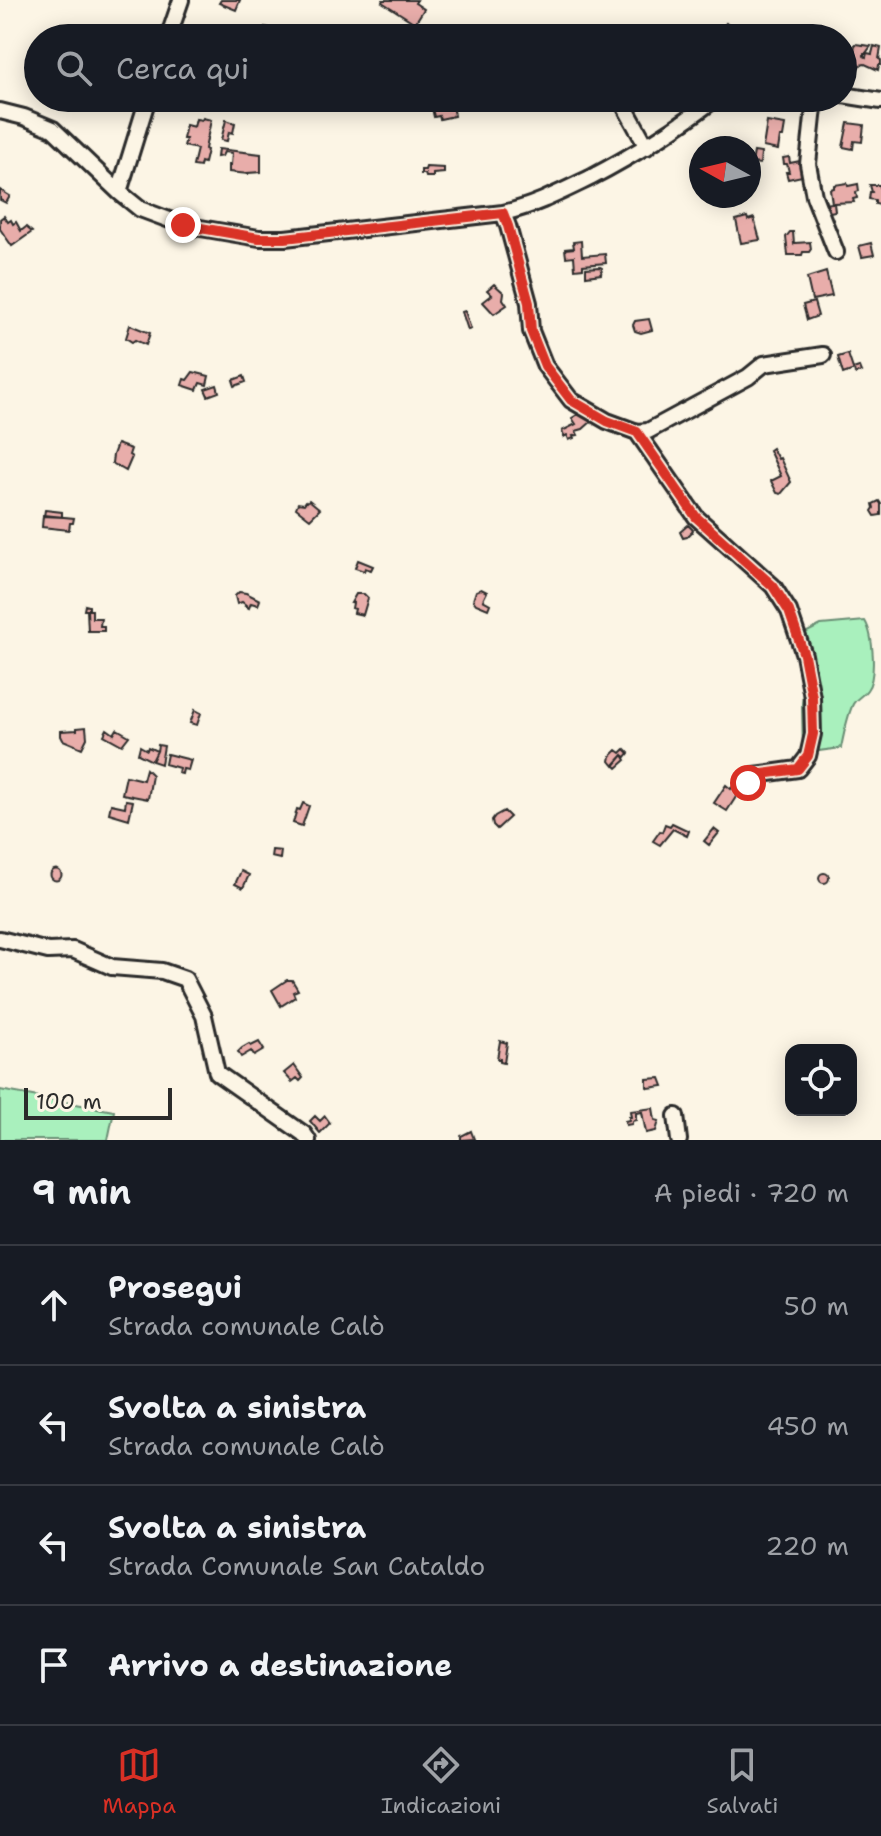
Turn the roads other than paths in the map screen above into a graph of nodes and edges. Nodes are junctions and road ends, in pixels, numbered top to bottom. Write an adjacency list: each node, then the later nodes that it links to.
1 (181, 0): 2 (street)
2 (173, 24)
3 (857, 97): 4 (street)
4 (881, 101)
5 (0, 111): 11 (street)
6 (144, 112): 11 (street)
7 (628, 112): 10 (street)
8 (696, 112): 10 (street)
9 (814, 112): 13 (street)
10 (647, 147): 12 (street)
11 (119, 192): 12 (street)
12 (503, 213): 15 (street)
13 (836, 252)
14 (823, 355): 15 (street)
15 (637, 432): 16 (street)
16 (748, 783)
17 (0, 939): 19 (street)
18 (676, 1116): 20 (street)
19 (308, 1140)
20 (679, 1140)

